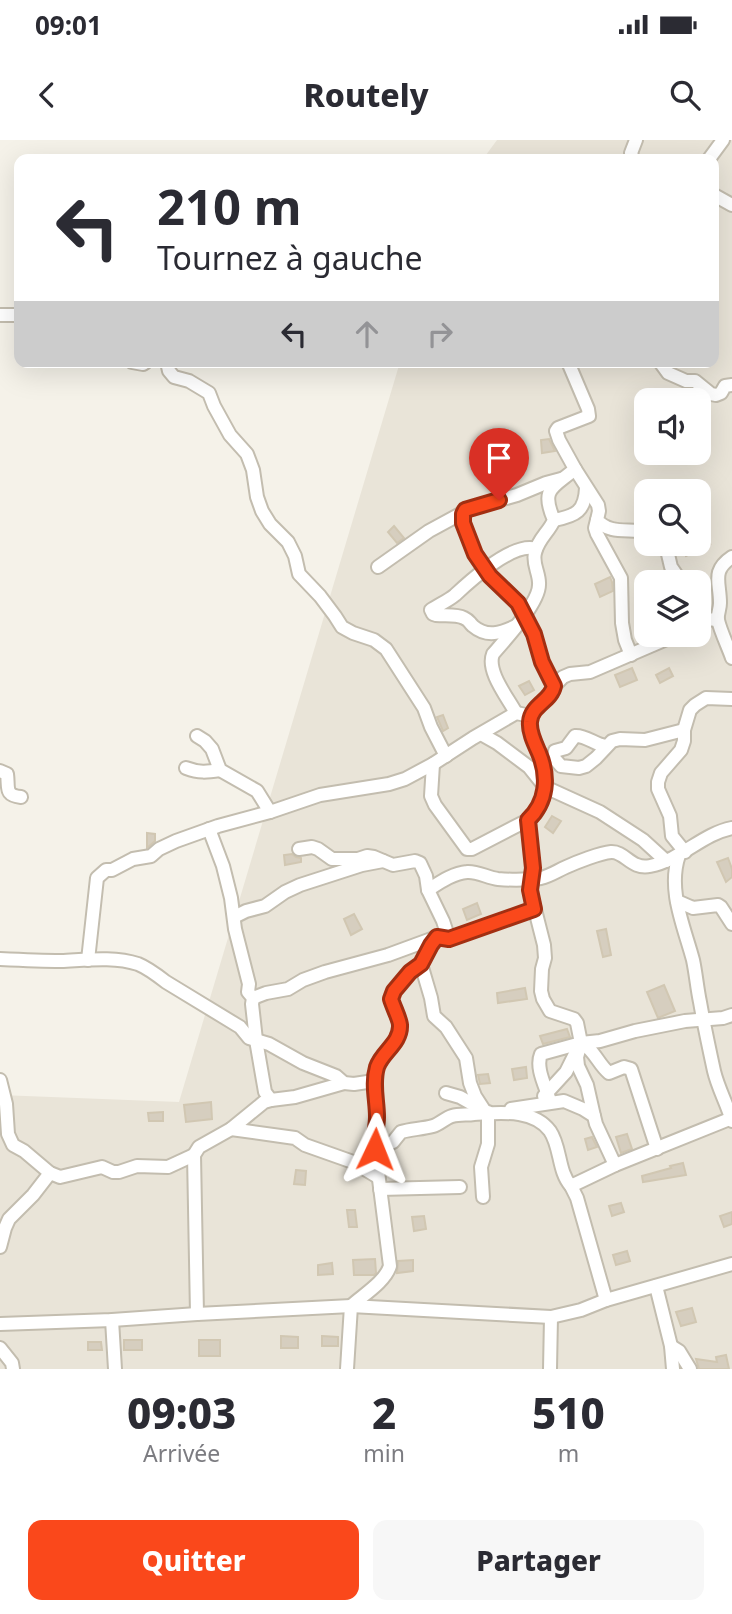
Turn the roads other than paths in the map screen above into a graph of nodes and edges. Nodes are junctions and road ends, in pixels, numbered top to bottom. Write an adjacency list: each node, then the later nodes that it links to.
1 (168, 368): 30 (street)
2 (570, 368): 5 (street)
3 (664, 368): 4 (street)
4 (732, 386)
5 (575, 469): 6 (street); 7 (street)
6 (564, 479): 8 (street); 9 (street)
7 (586, 488): 9 (street); 10 (street)
8 (464, 512): 14 (street); 15 (street)
9 (554, 520): 12 (street)
10 (597, 520): 11 (street); 20 (street)
11 (634, 530)
12 (536, 549): 15 (street); 17 (street)
13 (732, 557): 16 (street)
14 (378, 567)
15 (486, 570): 17 (street); 17 (street)
16 (711, 615)
17 (520, 621): 22 (street); 24 (street)
18 (711, 626): 21 (street)
19 (649, 647): 20 (street)
20 (631, 655): 22 (street)
21 (732, 659)
22 (554, 686): 25 (street)
23 (732, 699): 26 (street)
24 (516, 713): 25 (street); 27 (street)
25 (531, 716): 35 (street)
26 (684, 730): 29 (street); 42 (street)
27 (481, 734): 30 (street); 35 (street)
28 (197, 736): 33 (street)
29 (606, 746)
30 (446, 756): 31 (street)
31 (433, 764): 37 (street); 38 (street)
32 (186, 768): 33 (street)
33 (220, 770): 37 (street)
34 (0, 771): 36 (street)
35 (545, 787): 38 (street); 44 (street)
36 (22, 797)
37 (270, 812): 40 (street)
38 (528, 820): 45 (street)
39 (732, 828): 42 (street)
40 (209, 829): 47 (street); 55 (street)
41 (299, 849): 43 (street)
42 (682, 853): 44 (street); 48 (street)
43 (383, 861): 46 (street); 50 (street)
44 (666, 861): 45 (street)
45 (531, 879): 46 (street); 49 (street)
46 (428, 890): 53 (street)
47 (232, 901): 50 (street); 51 (street)
48 (677, 901): 52 (street); 59 (street)
49 (534, 909): 53 (street); 61 (street)
50 (246, 911): 51 (street)
51 (234, 918): 57 (street)
52 (732, 923)
53 (443, 938): 56 (street); 57 (street)
54 (0, 959): 55 (street)
55 (88, 960): 60 (street)
56 (421, 964): 63 (street); 68 (street)
57 (253, 998): 60 (street)
58 (732, 1015): 59 (street)
59 (708, 1021): 61 (street); 70 (street)
60 (256, 1040): 64 (street); 67 (street)
61 (581, 1042): 66 (street); 66 (street); 69 (street); 73 (street)
62 (0, 1080): 77 (street)
63 (374, 1081): 64 (street); 72 (street)
64 (344, 1083): 67 (street)
65 (446, 1093): 68 (street)
66 (549, 1097): 68 (street); 69 (street)
67 (266, 1098): 71 (street)
68 (489, 1112): 72 (street); 79 (street); 81 (street)
69 (594, 1116): 75 (street)
70 (732, 1120): 73 (street)
71 (231, 1129): 74 (street); 76 (street)
72 (375, 1149): 76 (street); 78 (street)
73 (657, 1149): 75 (street)
74 (194, 1155): 77 (street); 87 (street)
75 (615, 1165): 79 (street)
76 (360, 1166): 78 (street)
77 (50, 1173): 82 (street)
78 (379, 1183): 80 (street); 86 (street)
79 (571, 1186): 85 (street)
80 (460, 1187)
81 (483, 1197)
82 (0, 1247)
83 (732, 1264): 84 (street)
84 (656, 1286): 85 (street); 91 (street)
85 (607, 1300): 88 (street)
86 (351, 1306): 87 (street); 88 (street); 95 (street)
87 (197, 1314): 89 (street)
88 (551, 1317): 96 (street)
89 (112, 1320): 90 (street); 94 (street)
90 (0, 1324)
91 (671, 1346): 97 (street); 98 (street)
92 (0, 1348): 93 (street)
93 (13, 1369)
94 (115, 1369)
95 (347, 1369)
96 (550, 1369)
97 (673, 1369)
98 (691, 1369)

